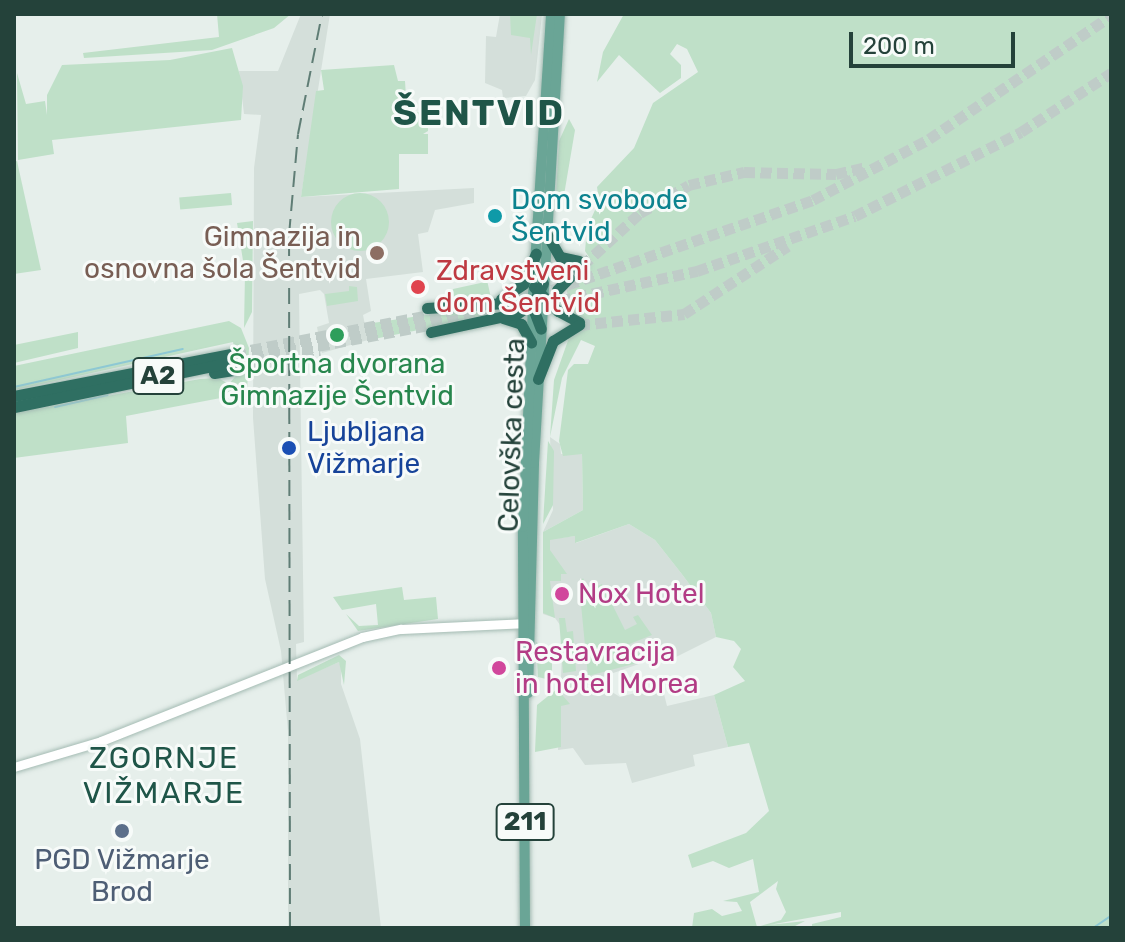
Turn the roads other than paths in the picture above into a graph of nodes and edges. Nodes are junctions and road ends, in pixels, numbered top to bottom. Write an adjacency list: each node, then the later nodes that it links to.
1 (551, 14): 4 (main road)
2 (560, 14): 3 (main road)
3 (546, 233): 5 (main road); 5 (highway, bridge)
4 (536, 254): 5 (main road); 6 (highway)
5 (538, 300): 6 (highway); 8 (highway); 9 (highway); 12 (highway)
6 (494, 301): 7 (highway)
7 (427, 308)
8 (496, 318): 10 (highway); 11 (highway)
9 (536, 328): 11 (main road, Celovška cesta / 211); 12 (main road, Celovška cesta / 211)
10 (431, 332)
11 (531, 342): 15 (main road, Celovška cesta / 211)
12 (538, 379): 15 (main road, Celovška cesta / 211)
13 (14, 396): 14 (highway, A2)
14 (14, 407)
15 (527, 623): 16 (main road); 17 (main road, Celovška cesta / 211)
16 (14, 767)
17 (525, 928)

